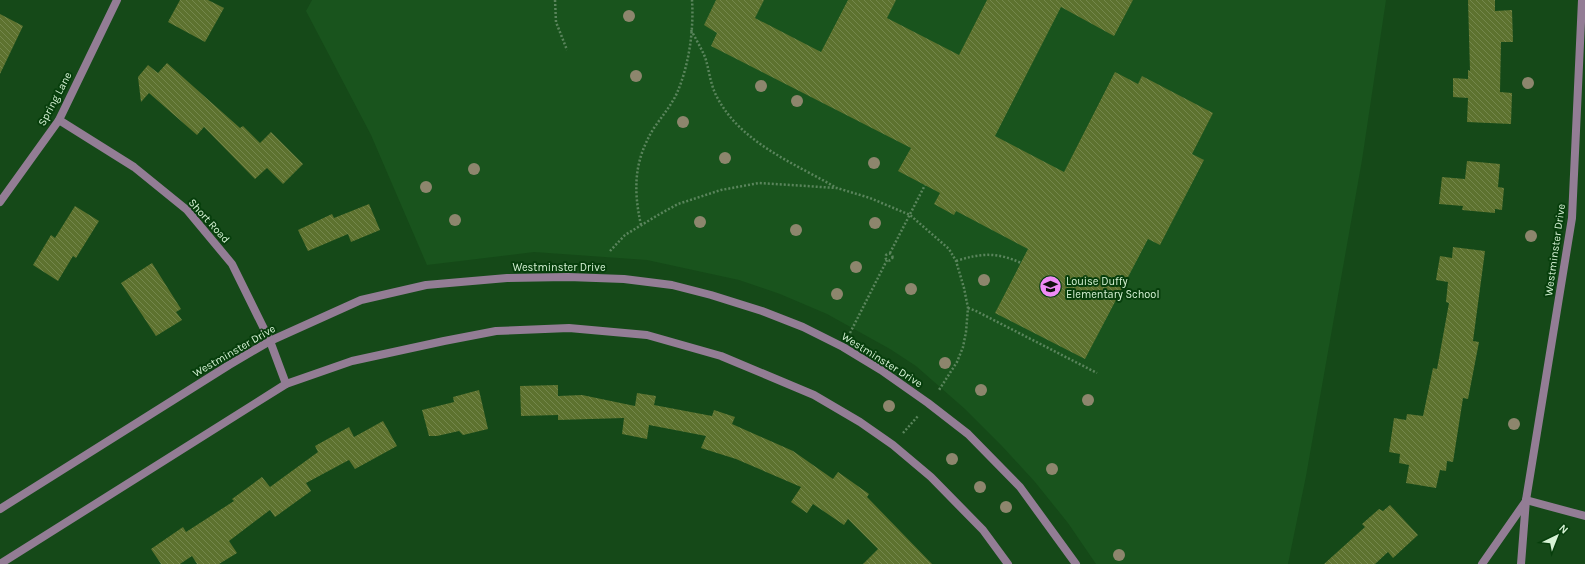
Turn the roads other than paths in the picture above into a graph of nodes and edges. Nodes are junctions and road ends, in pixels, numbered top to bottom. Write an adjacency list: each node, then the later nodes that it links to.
1 (117, 0): 3 (street, Spring Lane)
2 (1582, 0): 7 (street, Westminster Drive)
3 (59, 120): 4 (street, Spring Lane); 5 (street, Short Road)
4 (0, 202)
5 (270, 341): 6 (street, Short Road); 8 (street, Westminster Drive); 12 (street, Westminster Drive)
6 (286, 384): 10 (street); 11 (street)
7 (1526, 500): 9 (street); 13 (street, Westminster Drive); 14 (street, Westminster Drive)
8 (0, 509)
9 (1585, 516)
10 (0, 564)
11 (1008, 564)
12 (1076, 564)
13 (1482, 564)
14 (1521, 564)

